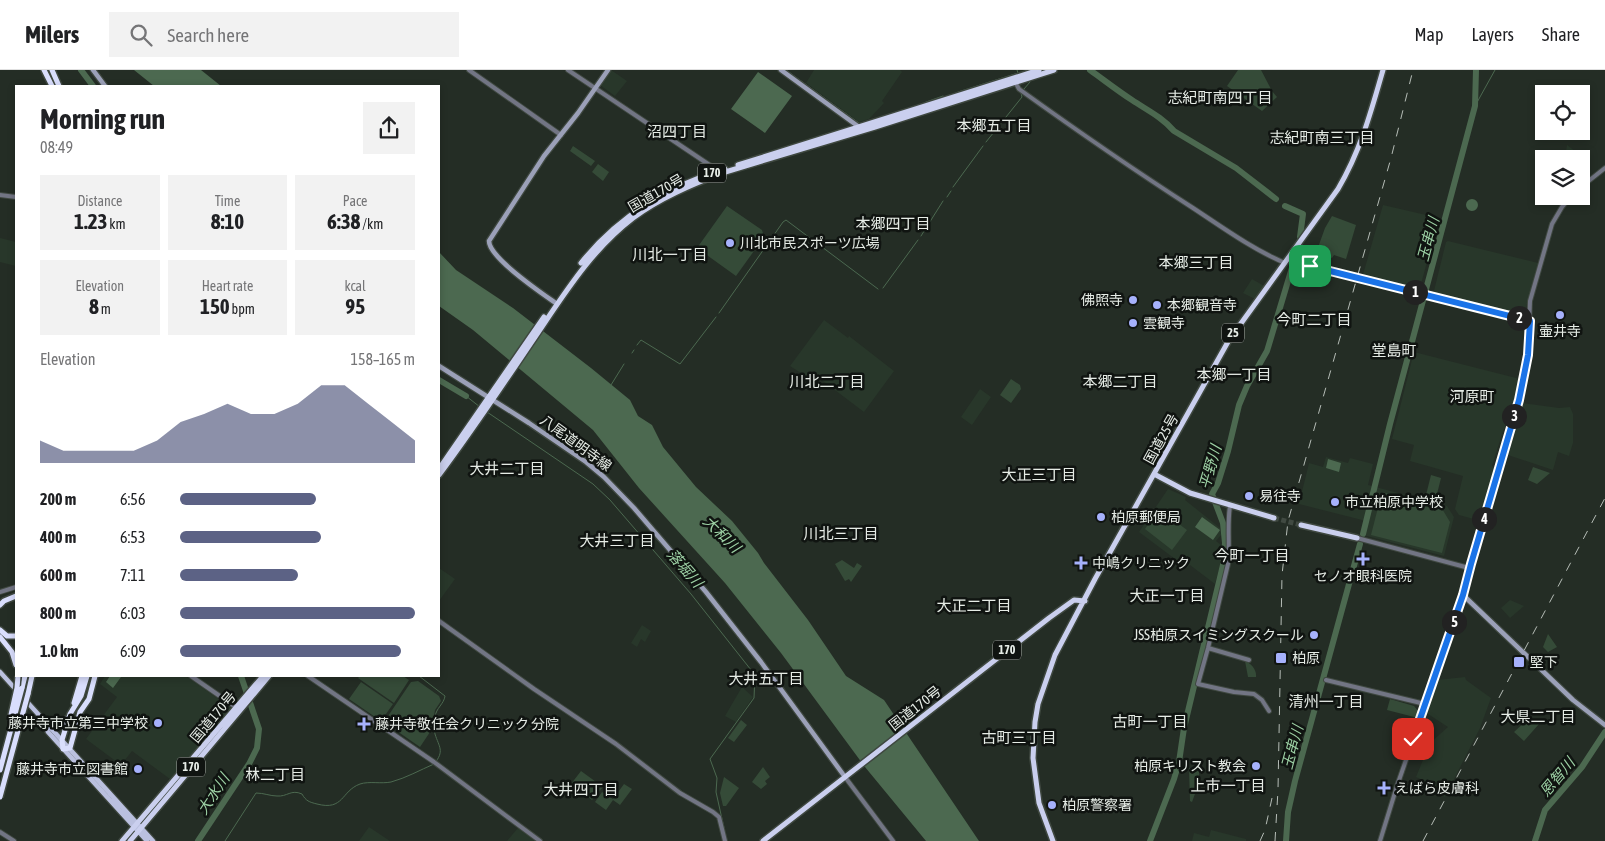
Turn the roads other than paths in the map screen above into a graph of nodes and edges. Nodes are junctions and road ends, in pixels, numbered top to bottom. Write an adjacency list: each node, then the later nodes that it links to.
1 (44, 70): 13 (highway)
2 (52, 70): 14 (highway)
3 (93, 70): 15 (main road)
4 (469, 70): 18 (street)
5 (568, 70): 16 (street)
6 (608, 70): 16 (main road)
7 (781, 70): 17 (main road)
8 (1039, 70): 11 (highway, 国道170号 / 170)
9 (1054, 70): 11 (highway, 国道170号 / 170)
10 (1383, 70): 25 (highway, 国道25号 / 25)
11 (1023, 75): 12 (highway, 国道170号 / 170)
12 (1014, 80): 17 (highway, 国道170号 / 170); 26 (street)
13 (52, 85)
14 (59, 85)
15 (104, 85)
16 (595, 88): 18 (main road); 20 (street)
17 (861, 129): 20 (highway, 国道170号 / 170)
18 (560, 135): 27 (main road)
19 (1605, 168): 21 (street)
20 (720, 172): 27 (highway, 国道170号 / 170)
21 (1590, 180)
22 (0, 195): 23 (street)
23 (15, 197)
24 (1564, 205): 28 (street)
25 (1293, 260): 26 (highway, 国道25号 / 25); 28 (street)
26 (1285, 263): 34 (highway, 国道25号 / 25)
27 (554, 305): 30 (highway, 国道170号 / 170)
28 (1530, 321): 39 (street)
29 (440, 367): 30 (main road, 八尾道明寺線)
30 (491, 397): 31 (highway, 国道170号 / 170); 80 (main road, 八尾道明寺線)
31 (461, 442): 32 (highway, 国道170号 / 170); 33 (highway, 国道170号 / 170)
32 (440, 467)
33 (440, 474)
34 (1154, 474): 35 (highway); 46 (highway, 国道25号 / 25)
35 (1230, 506): 36 (highway); 52 (street)
36 (1274, 518)
37 (1301, 525): 38 (highway)
38 (1357, 538): 39 (street)
39 (1469, 568): 43 (street)
40 (15, 587): 41 (street)
41 (0, 592)
42 (15, 595): 45 (highway)
43 (1463, 595): 68 (street); 74 (main road)
44 (15, 596): 47 (highway)
45 (0, 600)
46 (1085, 601): 80 (highway, 国道170号 / 170); 93 (highway, 国道25号 / 25)
47 (0, 605)
48 (440, 622): 90 (street)
49 (0, 630): 50 (highway)
50 (15, 636)
51 (0, 637): 54 (highway)
52 (1208, 648): 53 (street); 70 (street)
53 (1249, 660)
54 (15, 661)
55 (0, 672): 71 (main road)
56 (18, 677): 76 (highway, bridge)
57 (25, 677): 76 (highway, bridge)
58 (32, 677): 81 (highway, bridge)
59 (82, 677): 72 (highway)
60 (87, 677): 72 (highway)
61 (93, 677): 77 (highway)
62 (192, 677): 69 (street)
63 (262, 677): 67 (highway, 国道170号 / 170)
64 (268, 677): 67 (highway, 国道170号 / 170)
65 (309, 677): 89 (street)
66 (1326, 680): 68 (street)
67 (245, 701): 69 (highway, 国道170号 / 170)
68 (1425, 704): 94 (street)
69 (238, 709): 82 (highway, 国道170号 / 170)
70 (1269, 711)
71 (37, 712): 73 (main road); 78 (main road)
72 (70, 714): 73 (highway); 75 (highway)
73 (45, 720): 75 (main road)
74 (1605, 725)
75 (62, 740): 77 (main road); 78 (highway)
76 (7, 744): 79 (highway, bridge)
77 (70, 748): 78 (highway); 82 (main road)
78 (63, 749): 82 (main road)
79 (0, 770)
80 (846, 776): 91 (highway, 国道170号 / 170); 92 (street)
81 (0, 797)
82 (137, 827): 85 (highway, 国道170号 / 170); 86 (highway, 国道170号 / 170); 87 (main road); 88 (main road)
83 (0, 832): 84 (street)
84 (14, 841)
85 (122, 841)
86 (130, 841)
87 (147, 841)
88 (153, 841)
89 (540, 841)
90 (725, 841)
91 (764, 841)
92 (893, 841)
93 (1053, 841)
94 (1380, 841)

